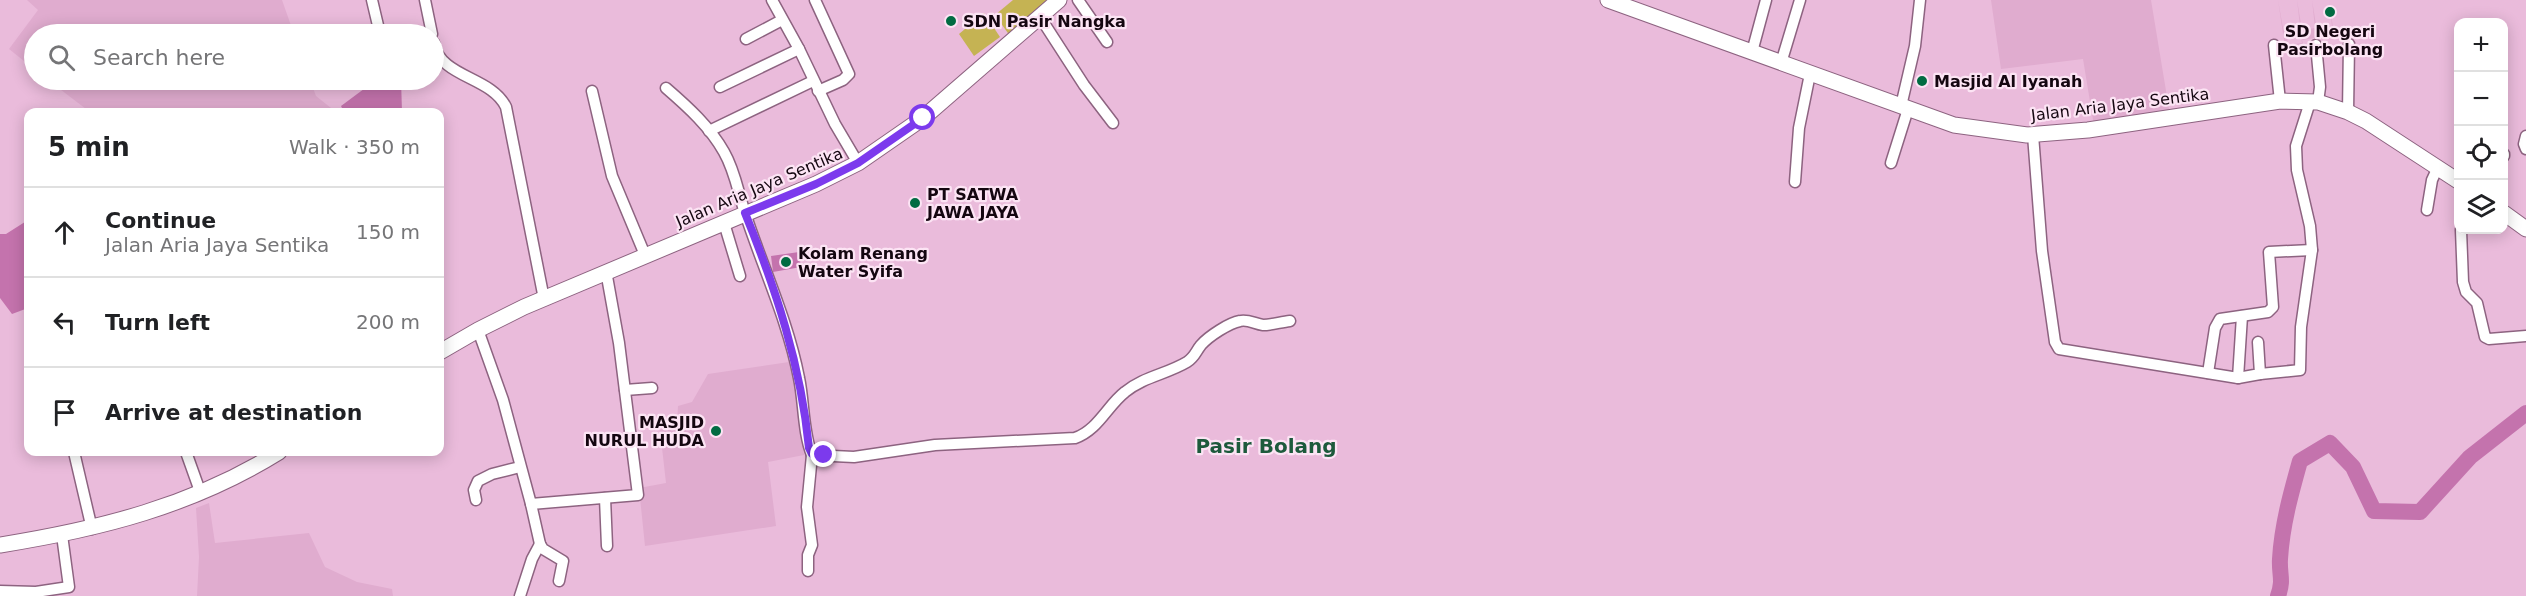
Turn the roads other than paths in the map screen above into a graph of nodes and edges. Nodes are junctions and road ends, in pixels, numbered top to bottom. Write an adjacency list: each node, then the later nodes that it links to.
1 (372, 0): 13 (street)
2 (425, 0): 14 (street)
3 (772, 0): 12 (street)
4 (815, 0): 25 (street)
5 (1059, 0): 11 (street, Jalan Aria Jaya Sentika)
6 (1078, 0): 16 (street)
7 (1608, 0): 21 (street, Jalan Aria Jaya Sentika)
8 (1766, 0): 21 (street)
9 (1800, 0): 23 (street)
10 (1920, 0): 31 (street)
11 (1040, 17): 33 (street); 38 (street, Jalan Aria Jaya Sentika)
12 (782, 20): 15 (street); 20 (street)
13 (378, 24)
14 (430, 24)
15 (746, 39)
16 (1107, 42)
17 (2349, 44): 32 (street)
18 (2274, 45): 29 (street)
19 (2316, 45): 30 (street)
20 (799, 49): 25 (street); 26 (street)
21 (1752, 52): 23 (street, Jalan Aria Jaya Sentika)
22 (444, 63): 53 (street)
23 (1780, 63): 24 (street, Jalan Aria Jaya Sentika)
24 (1810, 74): 31 (street, Jalan Aria Jaya Sentika); 42 (street)
25 (816, 86): 34 (street); 38 (street)
26 (720, 87)
27 (666, 88): 34 (street)
28 (592, 91): 50 (street)
29 (2280, 101): 30 (street, Jalan Aria Jaya Sentika); 35 (street, Jalan Aria Jaya Sentika)
30 (2314, 102): 32 (street, Jalan Aria Jaya Sentika); 49 (street)
31 (1904, 108): 35 (street, Jalan Aria Jaya Sentika); 39 (street)
32 (2348, 112): 40 (street, Jalan Aria Jaya Sentika)
33 (1113, 123)
34 (709, 131): 44 (street)
35 (2033, 135): 60 (street)
36 (2526, 136): 37 (street)
37 (2526, 149)
38 (858, 163): 44 (street, Jalan Aria Jaya Sentika)
39 (1891, 163)
40 (2438, 167): 41 (street, Jalan Aria Jaya Sentika); 43 (street)
41 (2457, 180)
42 (1795, 182)
43 (2427, 210)
44 (745, 213): 46 (street, Jalan Aria Jaya Sentika); 65 (street)
45 (2508, 216): 47 (street)
46 (724, 223): 50 (street, Jalan Aria Jaya Sentika); 52 (street)
47 (2526, 229)
48 (2462, 234): 57 (street)
49 (2312, 249): 54 (street); 61 (street)
50 (645, 255): 51 (street, Jalan Aria Jaya Sentika)
51 (606, 271): 53 (street, Jalan Aria Jaya Sentika); 64 (street)
52 (740, 276)
53 (544, 299): 56 (street, Jalan Aria Jaya Sentika)
54 (2242, 316): 60 (street); 62 (street)
55 (1290, 321): 65 (street)
56 (478, 330): 59 (street, Jalan Aria Jaya Sentika); 69 (street)
57 (2526, 336)
58 (2258, 342): 61 (street)
59 (444, 350)
60 (2208, 373): 62 (street)
61 (2260, 374): 62 (street)
62 (2238, 378)
63 (652, 388): 64 (street)
64 (625, 390): 71 (street)
65 (812, 454): 79 (street)
66 (76, 456): 74 (street)
67 (187, 456): 70 (street)
68 (272, 456): 70 (street)
69 (520, 467): 72 (street); 73 (street)
70 (201, 494): 74 (street)
71 (605, 498): 73 (street); 78 (street)
72 (476, 500)
73 (531, 504): 76 (street)
74 (92, 529): 75 (street)
75 (62, 535): 77 (street); 81 (street)
76 (540, 544): 80 (street); 84 (street)
77 (0, 545)
78 (607, 546)
79 (808, 571)
80 (559, 580)
81 (69, 591): 83 (street)
82 (3, 593): 83 (street)
83 (37, 594)
84 (520, 596)

